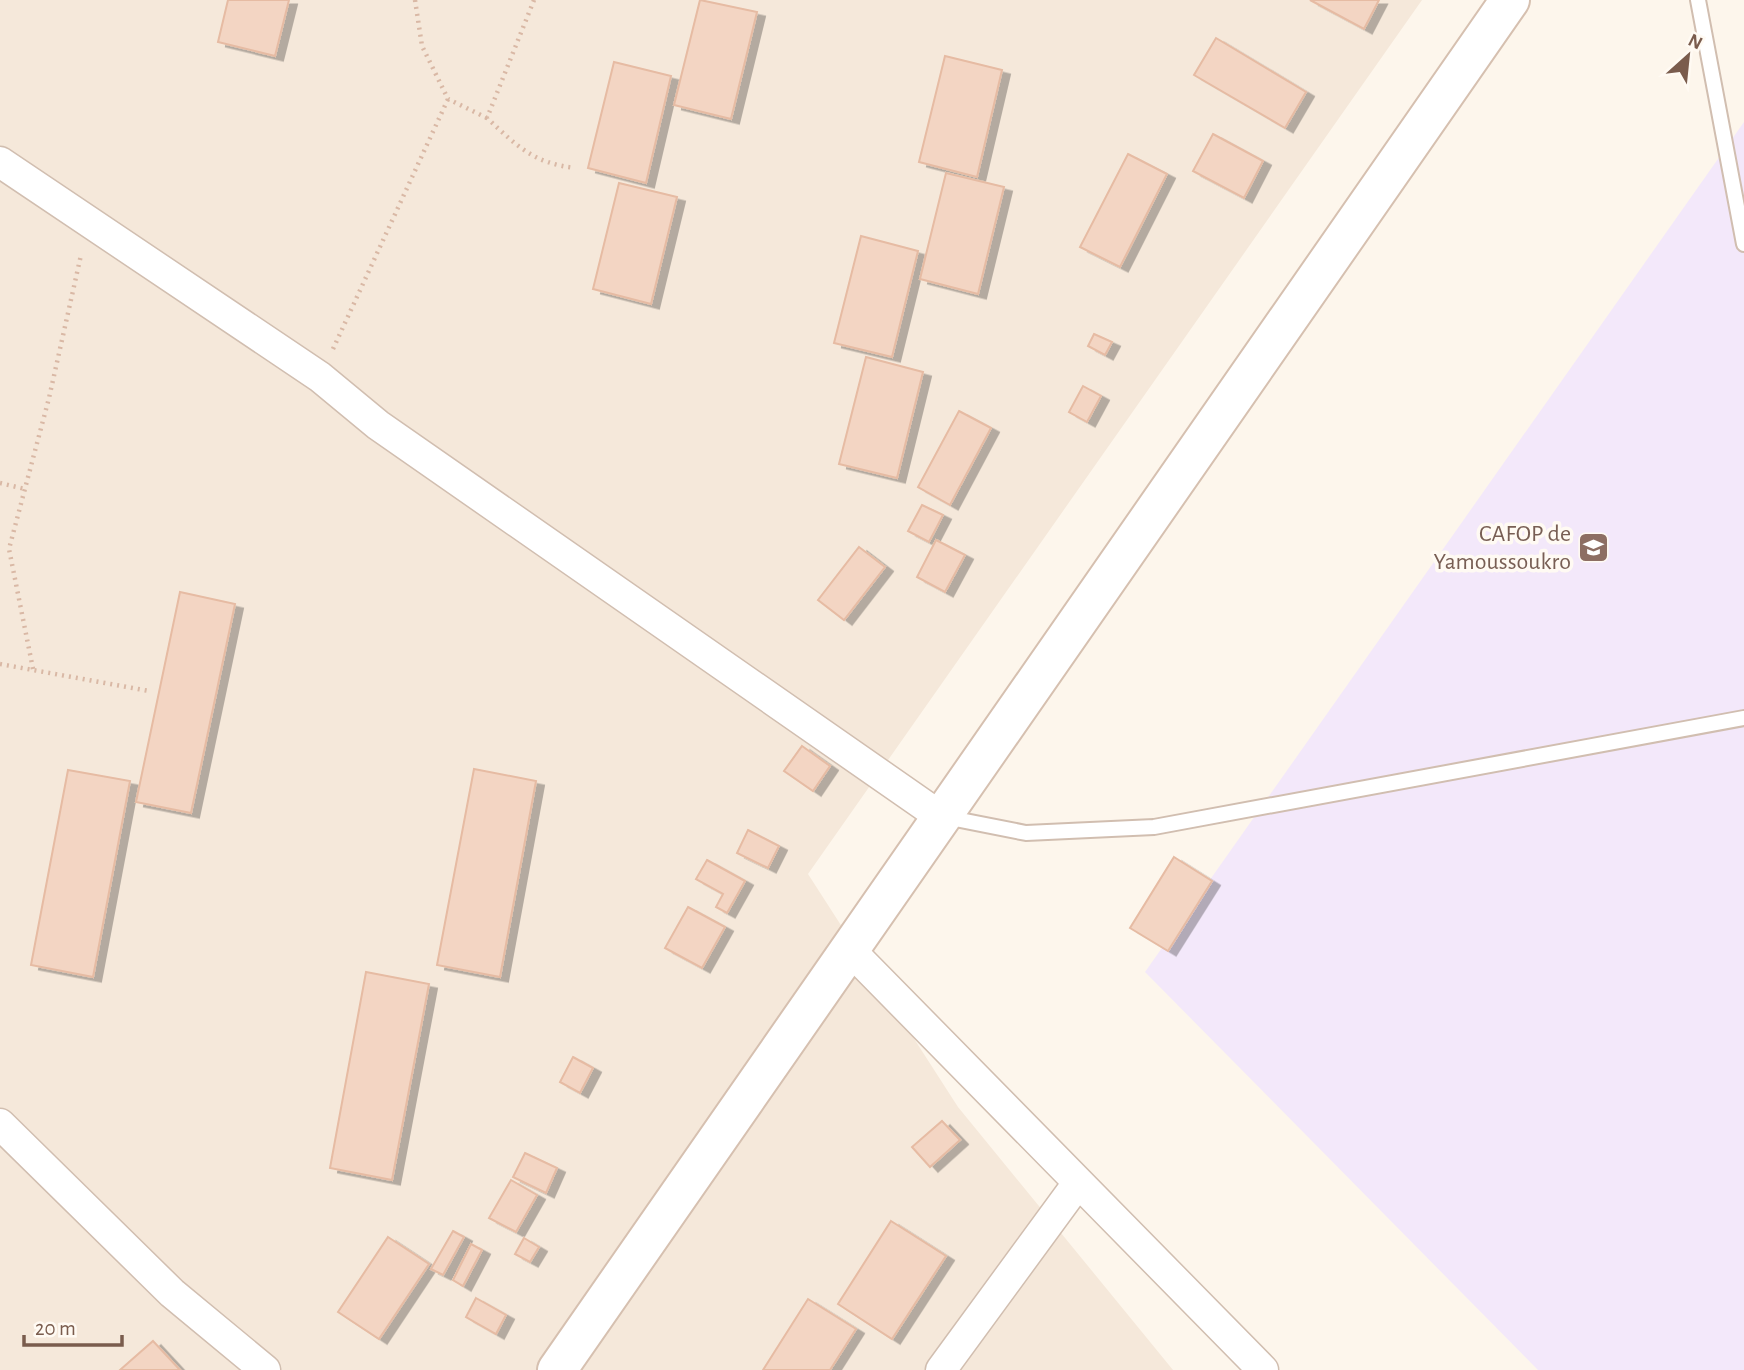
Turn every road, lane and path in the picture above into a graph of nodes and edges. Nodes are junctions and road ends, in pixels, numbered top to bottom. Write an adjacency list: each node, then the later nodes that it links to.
1 (415, 0): 5 (path)
2 (534, 0): 6 (path)
3 (1510, 0): 18 (street)
4 (1699, 0): 10 (lane)
5 (448, 99): 6 (path); 11 (path)
6 (487, 118): 8 (path)
7 (0, 162): 9 (street)
8 (575, 168)
9 (88, 223): 11 (street); 13 (path)
10 (1744, 244)
11 (320, 377): 18 (street)
12 (0, 483): 13 (path)
13 (25, 489): 15 (path)
14 (0, 664): 15 (path)
15 (33, 669): 16 (path)
16 (149, 691)
17 (1744, 718): 18 (lane)
18 (941, 817): 19 (street)
19 (849, 949): 21 (street); 23 (street)
20 (0, 1124): 22 (street)
21 (1078, 1182): 24 (street); 25 (street)
22 (265, 1370)
23 (557, 1370)
24 (941, 1370)
25 (1263, 1370)

